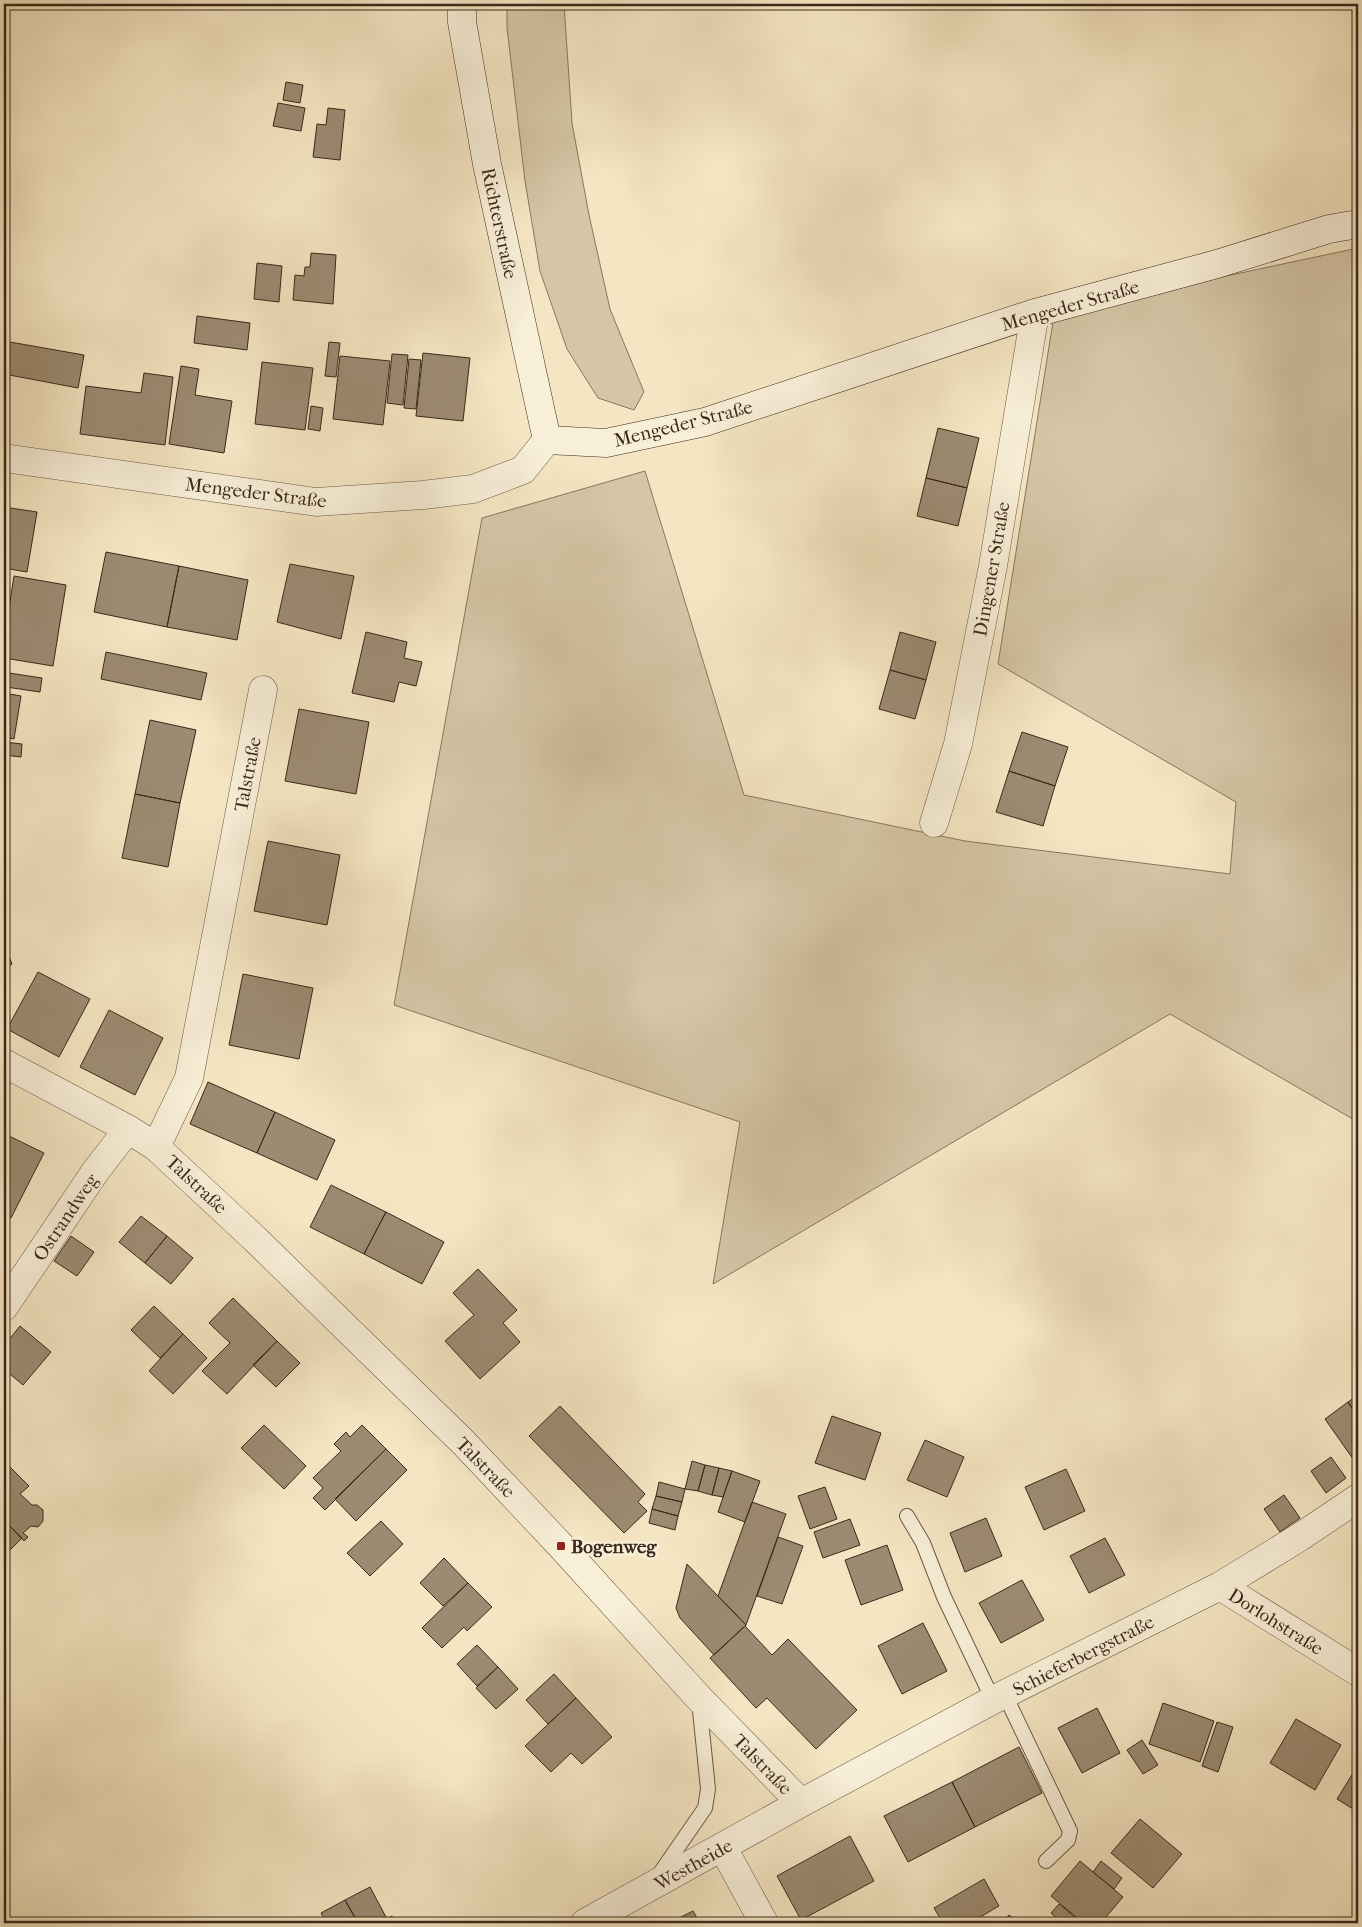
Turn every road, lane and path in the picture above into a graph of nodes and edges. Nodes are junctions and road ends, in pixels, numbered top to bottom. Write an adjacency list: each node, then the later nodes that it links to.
1 (462, 4): 4 (street, Richterstraße)
2 (1358, 224): 3 (street, Mengeder Straße)
3 (1034, 313): 4 (street, Mengeder Straße); 7 (street, Dingener Straße)
4 (547, 440): 5 (street, Mengeder Straße)
5 (4, 458)
6 (263, 690): 10 (street, Talstraße)
7 (934, 823)
8 (4, 1063): 9 (street, Talstraße)
9 (128, 1129): 10 (street, Talstraße); 11 (street, Ostrandweg)
10 (156, 1147): 16 (street, Talstraße)
11 (4, 1307)
12 (1358, 1498): 14 (street, Schieferbergstraße)
13 (907, 1516): 17 (lane)
14 (1220, 1586): 15 (street, Dorlohstraße); 17 (street, Schieferbergstraße)
15 (1358, 1672)
16 (698, 1698): 18 (street, Talstraße); 21 (lane)
17 (999, 1698): 18 (street, Schieferbergstraße); 20 (lane)
18 (801, 1803): 19 (street, Westheide)
19 (723, 1848): 21 (street, Westheide); 23 (street)
20 (1046, 1861)
21 (650, 1887): 22 (street, Westheide)
22 (585, 1923)
23 (764, 1923)

